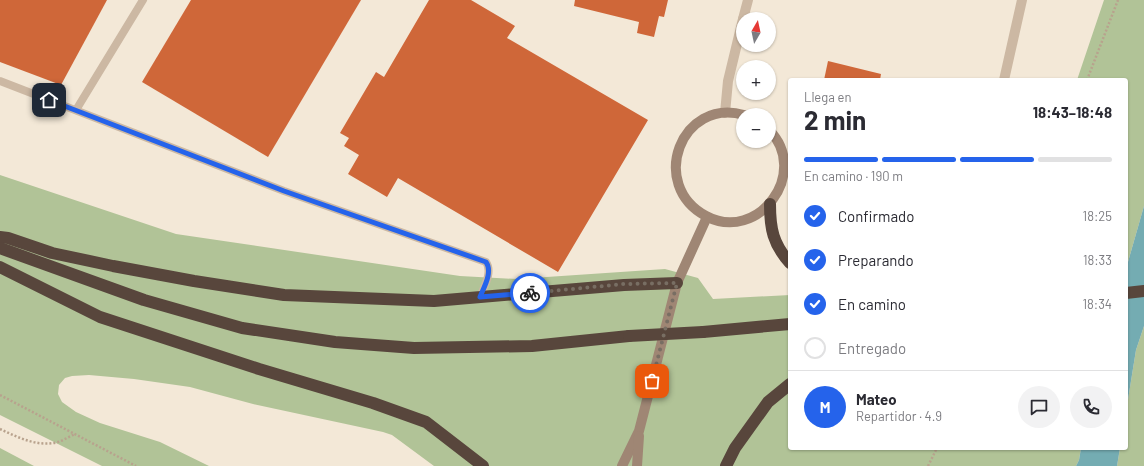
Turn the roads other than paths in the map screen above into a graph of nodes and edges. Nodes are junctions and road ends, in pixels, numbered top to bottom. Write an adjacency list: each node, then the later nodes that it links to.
1 (143, 0): 8 (lane)
2 (748, 0): 4 (street)
3 (1022, 0): 6 (street)
4 (745, 12)
5 (736, 48): 9 (street)
6 (1004, 78)
7 (0, 81): 8 (lane)
8 (76, 110): 22 (lane)
9 (725, 113): 10 (street); 14 (street)
10 (736, 114)
11 (776, 140): 12 (street)
12 (787, 173): 13 (street)
13 (770, 204): 14 (street); 17 (highway)
14 (707, 217): 19 (street)
15 (0, 236): 22 (highway)
16 (0, 248): 23 (highway, bridge)
17 (788, 261)
18 (0, 267): 26 (highway)
19 (677, 283): 22 (highway); 25 (street)
20 (1144, 291): 21 (highway)
21 (1128, 293)
22 (480, 297)
23 (788, 324)
24 (788, 386): 29 (highway)
25 (639, 431): 27 (street); 28 (street)
26 (483, 466)
27 (622, 466)
28 (638, 466)
29 (726, 466)

